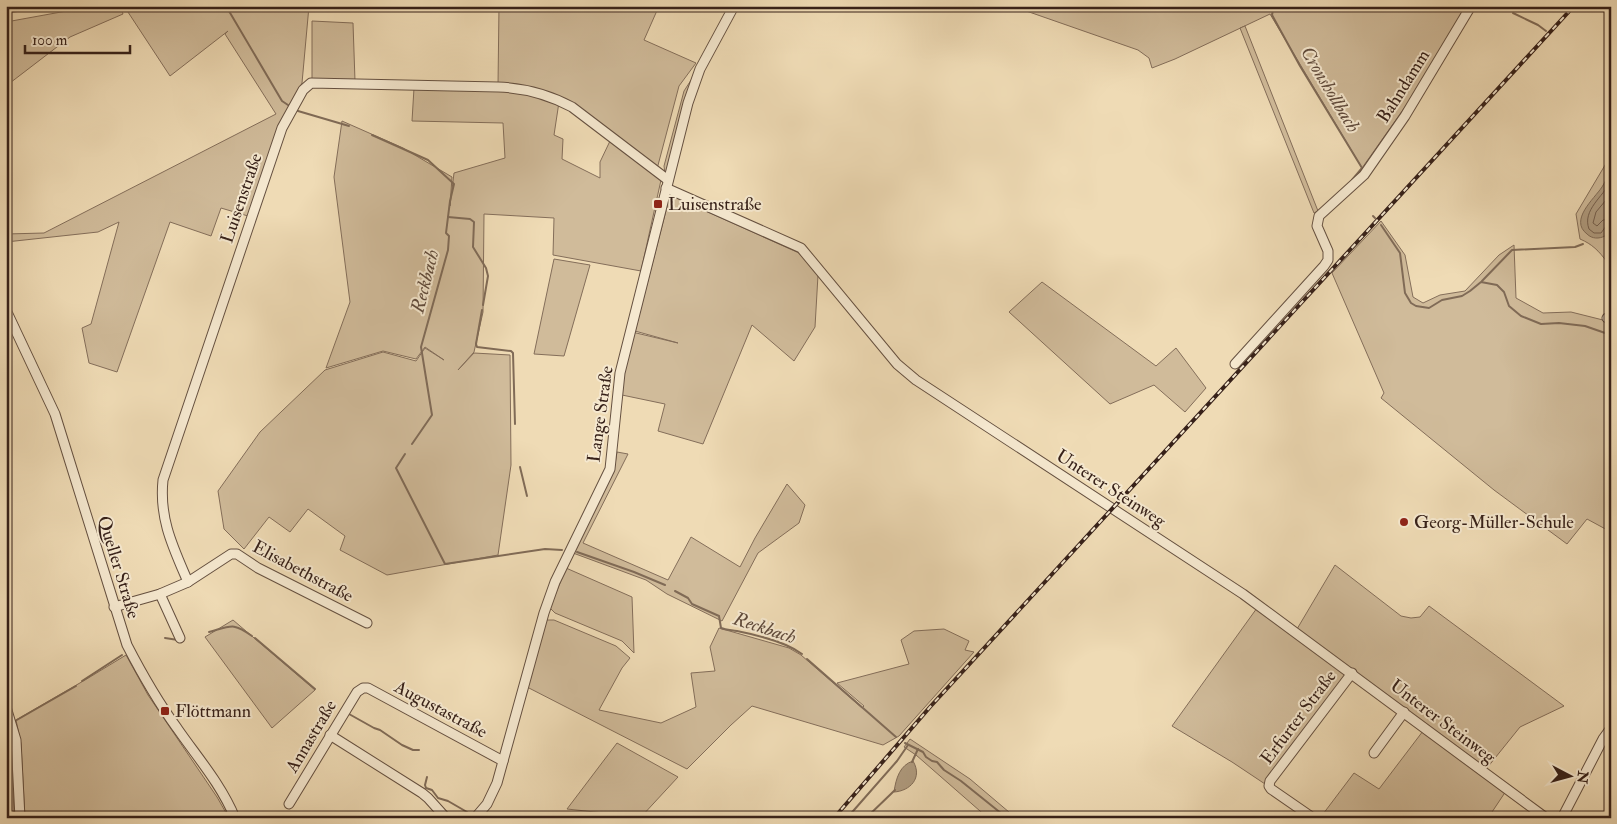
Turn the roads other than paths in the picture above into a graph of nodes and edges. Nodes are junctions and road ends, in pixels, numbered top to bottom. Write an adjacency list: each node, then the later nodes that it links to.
1 (734, 6): 3 (street, Lange Straße)
2 (1471, 6): 5 (street, Bahndamm)
3 (667, 184): 6 (street, Luisenstraße); 11 (street, Unterer Steinweg); 18 (street, Lange Straße)
4 (6, 310): 8 (street, Queller Straße)
5 (1235, 364)
6 (188, 582): 7 (street, Elisabethstraße); 9 (street, Elisabethstraße)
7 (160, 594): 8 (street, Elisabethstraße); 10 (street)
8 (114, 607): 21 (street, Queller Straße)
9 (367, 623)
10 (180, 638)
11 (1352, 673): 14 (street, Unterer Steinweg); 24 (street, Erfurter Straße)
12 (363, 688): 16 (street, Annastraße); 18 (street, Augustastraße)
13 (6, 706): 20 (street)
14 (1404, 712): 17 (street); 25 (street, Unterer Steinweg)
15 (1611, 728): 26 (street)
16 (330, 735): 19 (street, Annastraße); 22 (street)
17 (1374, 753)
18 (503, 761): 23 (street, Lange Straße)
19 (289, 804)
20 (20, 818)
21 (235, 818)
22 (446, 818)
23 (475, 818)
24 (1313, 818)
25 (1546, 818)
26 (1562, 818)

